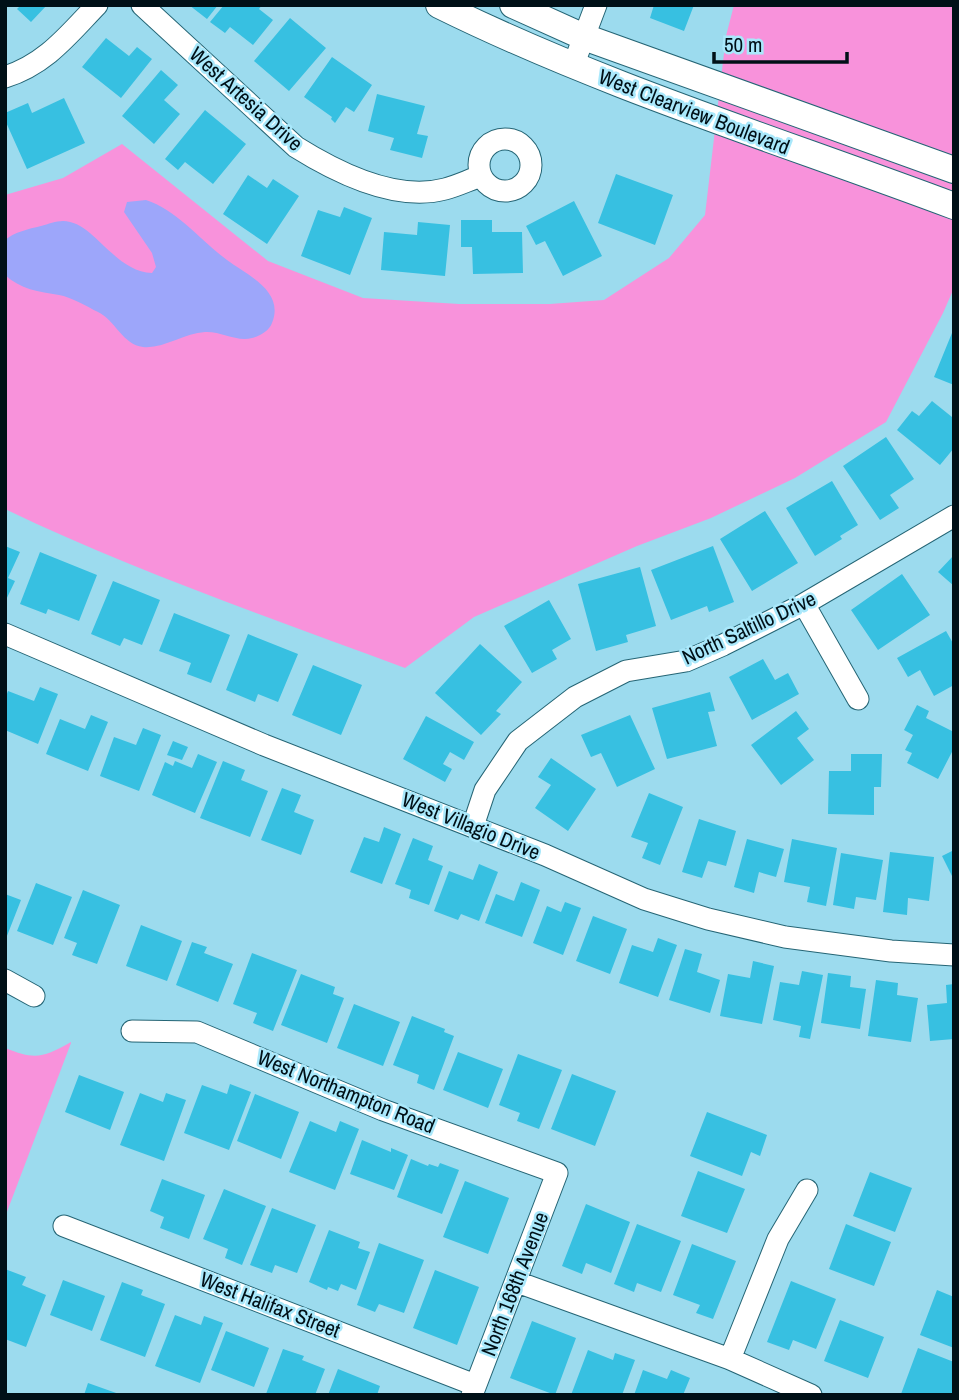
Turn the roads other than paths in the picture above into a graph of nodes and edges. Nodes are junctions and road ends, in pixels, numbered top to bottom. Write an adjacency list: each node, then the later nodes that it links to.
1 (97, 5): 8 (street)
2 (142, 5): 10 (street, West Artesia Drive)
3 (439, 5): 7 (street, West Clearview Boulevard)
4 (513, 5): 6 (street, West Clearview Boulevard)
5 (596, 5): 6 (street)
6 (584, 37): 7 (street); 9 (street, West Clearview Boulevard)
7 (573, 66): 11 (street, West Clearview Boulevard)
8 (5, 77)
9 (954, 170)
10 (481, 176)
11 (954, 206)
12 (954, 516): 13 (street, North Saltillo Drive)
13 (804, 604): 15 (street); 16 (street, North Saltillo Drive)
14 (5, 635): 16 (street, West Villagio Drive)
15 (858, 699)
16 (473, 826): 17 (street, West Villagio Drive)
17 (954, 955)
18 (5, 980): 19 (street)
19 (34, 996)
20 (132, 1031): 21 (street, West Northampton Road)
21 (557, 1173): 24 (street, North 168th Avenue)
22 (807, 1189): 25 (street)
23 (64, 1226): 26 (street, West Halifax Street)
24 (517, 1282): 25 (street); 26 (street, North 168th Avenue)
25 (730, 1359): 27 (street)
26 (474, 1390)
27 (811, 1395)

